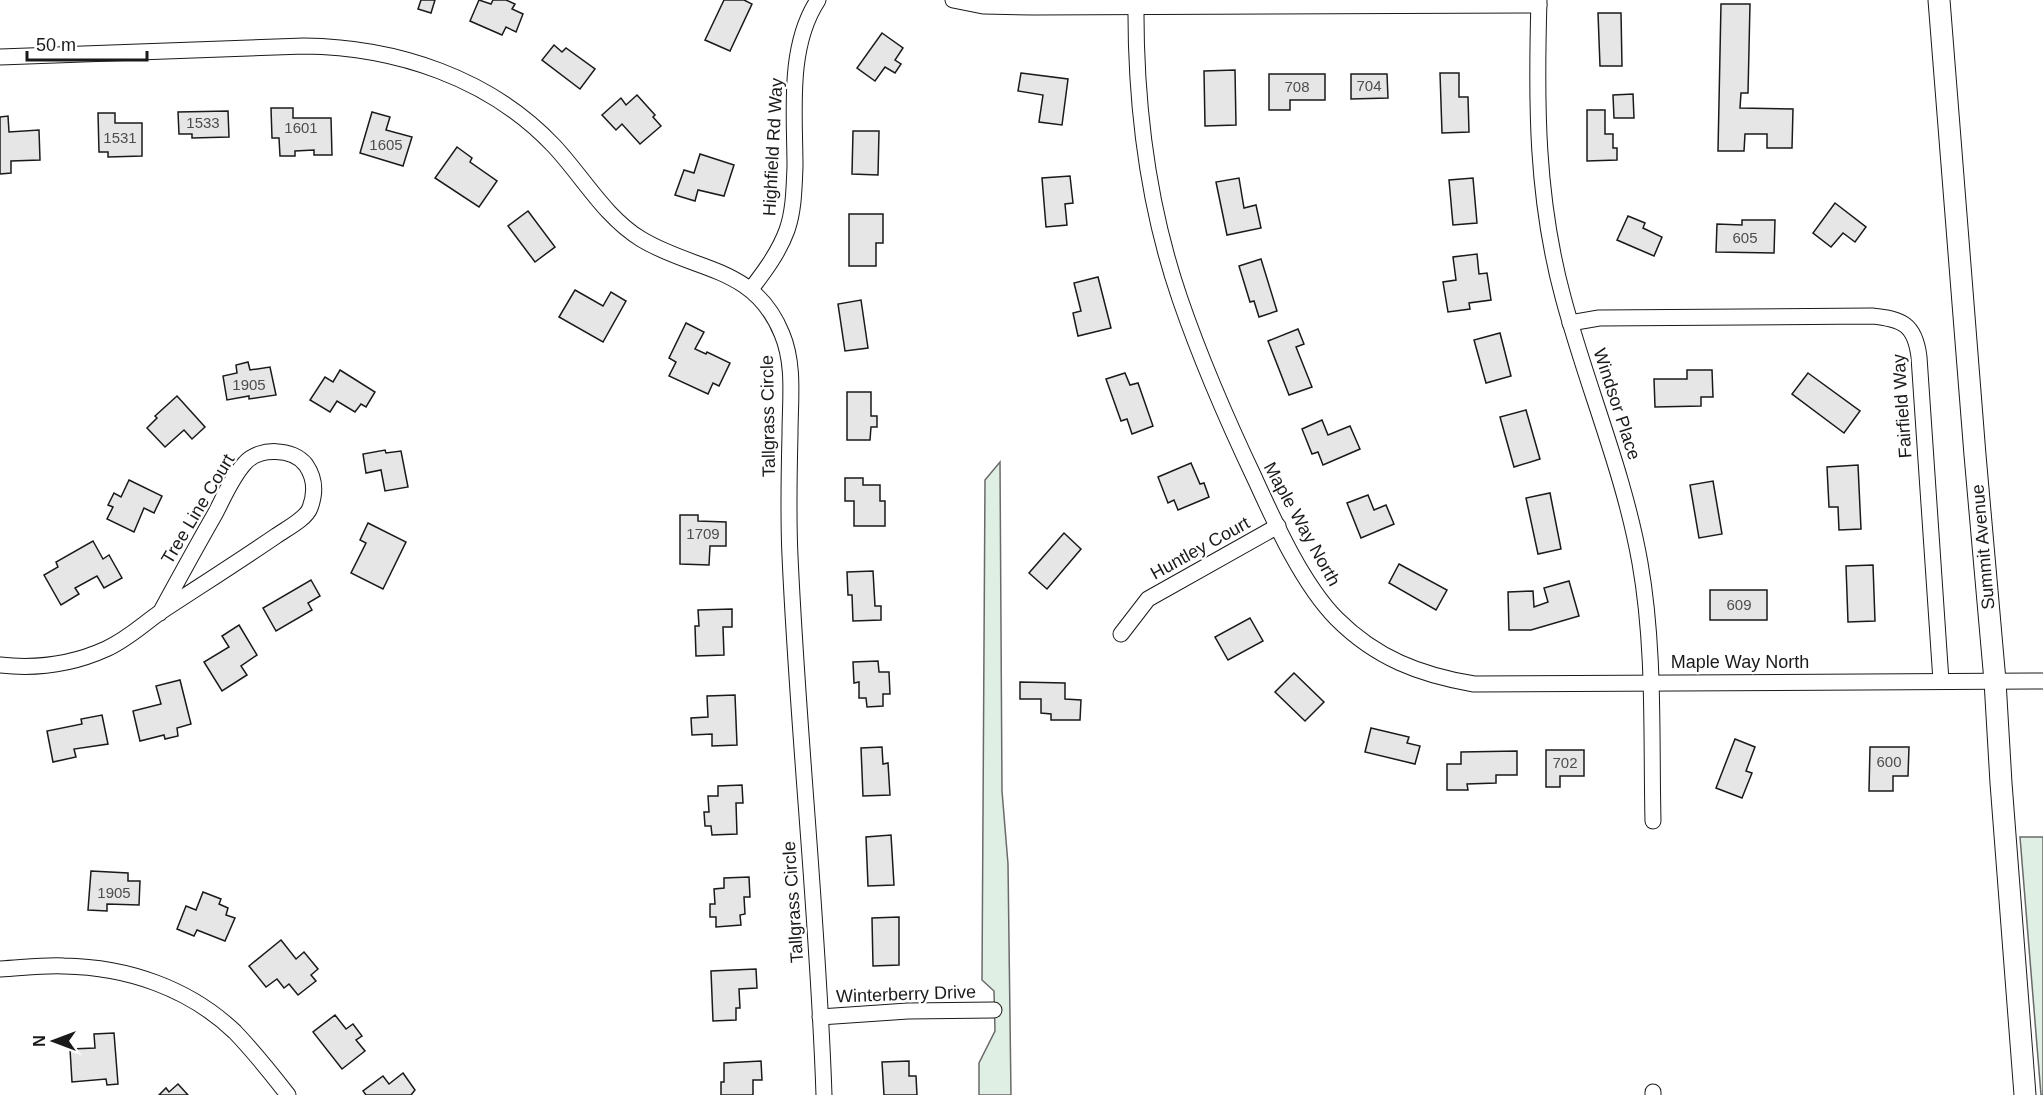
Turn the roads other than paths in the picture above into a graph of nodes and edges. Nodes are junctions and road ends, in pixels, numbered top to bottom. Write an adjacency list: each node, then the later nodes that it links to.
1 (818, 0): 7 (street, Highfield Rd Way)
2 (953, 0): 5 (street)
3 (1939, 0): 14 (main road, Summit Avenue)
4 (1539, 2): 5 (street); 8 (street, Windsor Place)
5 (1136, 3): 9 (street, Maple Way North)
6 (0, 57): 7 (street, Tallgrass Circle)
7 (751, 289): 20 (street, Tallgrass Circle)
8 (1570, 323): 13 (street, Fairfield Way); 16 (street, Windsor Place)
9 (1278, 526): 11 (street, Huntley Court); 16 (street, Maple Way North)
10 (160, 613): 10 (street, Tree Line Court); 12 (street, Tree Line Court)
11 (1121, 634)
12 (0, 665)
13 (1941, 681): 14 (street, Maple Way North); 16 (street, Maple Way North)
14 (1995, 681): 15 (street, Maple Way North); 23 (main road, Summit Avenue)
15 (2043, 681)
16 (1651, 682): 17 (street, Windsor Place)
17 (1653, 821)
18 (0, 969): 21 (street)
19 (994, 1010): 20 (street, Winterberry Drive)
20 (820, 1017): 22 (street, Tallgrass Circle)
21 (288, 1095)
22 (824, 1095)
23 (2025, 1095)

